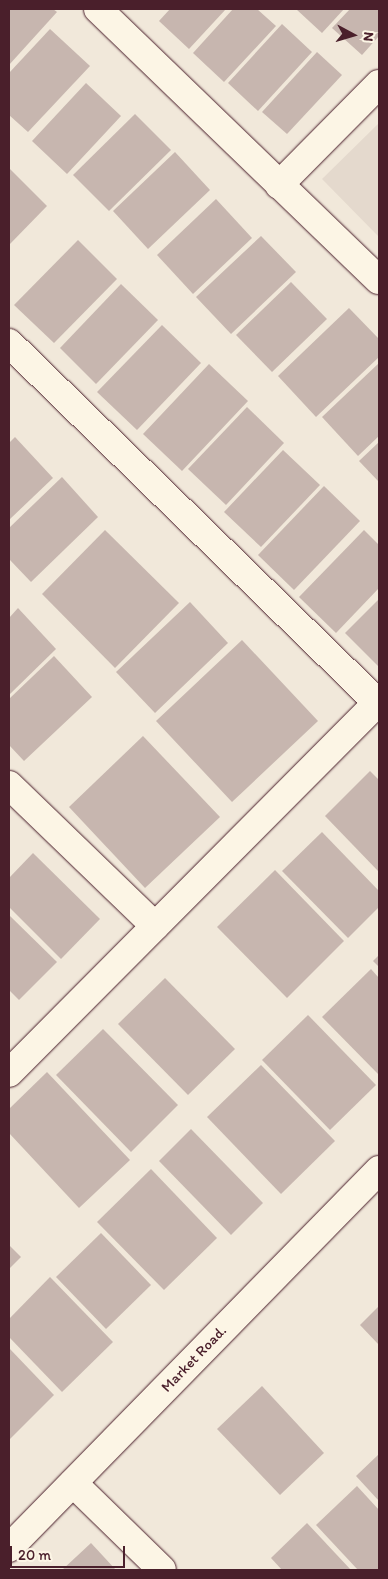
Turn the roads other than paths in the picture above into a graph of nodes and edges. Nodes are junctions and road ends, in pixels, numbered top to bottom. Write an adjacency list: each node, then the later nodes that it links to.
1 (98, 9): 3 (street)
2 (379, 84): 3 (street)
3 (278, 185): 4 (street)
4 (379, 280)
5 (9, 343): 6 (street)
6 (378, 703): 8 (street)
7 (9, 785): 8 (street)
8 (155, 926): 9 (street)
9 (9, 1073)
10 (379, 1170): 11 (street, Market Road.)
11 (73, 1483): 12 (street, Market Road.); 13 (street)
12 (9, 1548)
13 (162, 1570)

